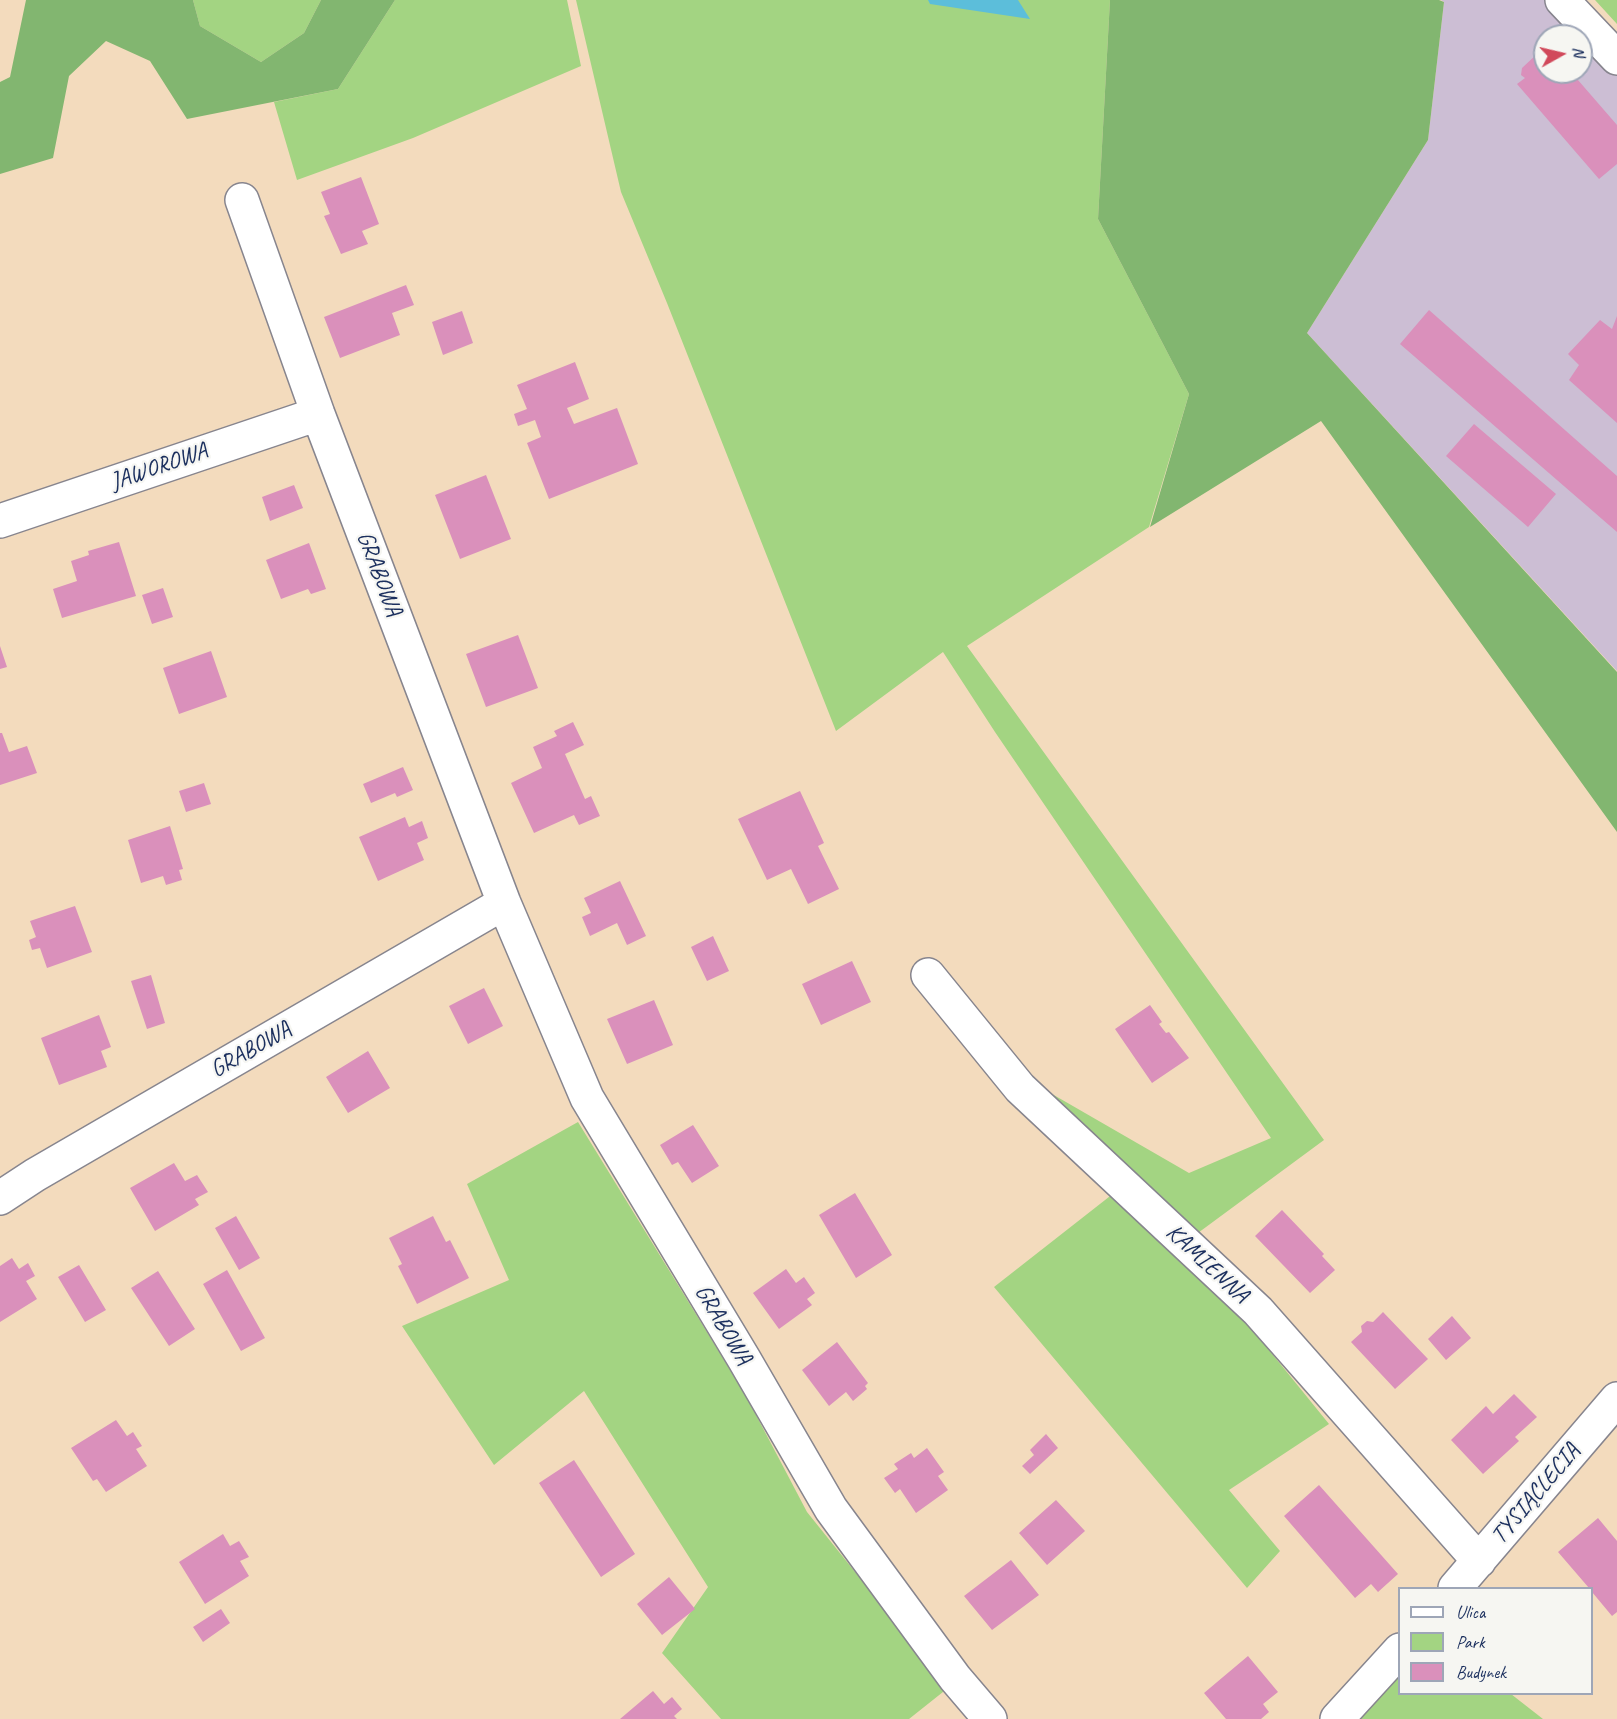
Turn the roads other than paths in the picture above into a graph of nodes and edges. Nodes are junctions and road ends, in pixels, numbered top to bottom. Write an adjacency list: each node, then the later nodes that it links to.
1 (1562, 0): 2 (street)
2 (1617, 58)
3 (242, 200): 4 (street, GRABOWA)
4 (318, 414): 5 (street, JAWOROWA); 6 (street, GRABOWA)
5 (0, 521)
6 (504, 903): 8 (street, GRABOWA); 13 (street, GRABOWA)
7 (928, 975): 10 (street, KAMIENNA)
8 (0, 1198)
9 (1617, 1399): 10 (street, TYSIĄCLECIA)
10 (1479, 1561): 11 (street, TYSIĄCLECIA)
11 (1456, 1587)
12 (1398, 1652): 14 (street)
13 (990, 1719)
14 (1337, 1719)

